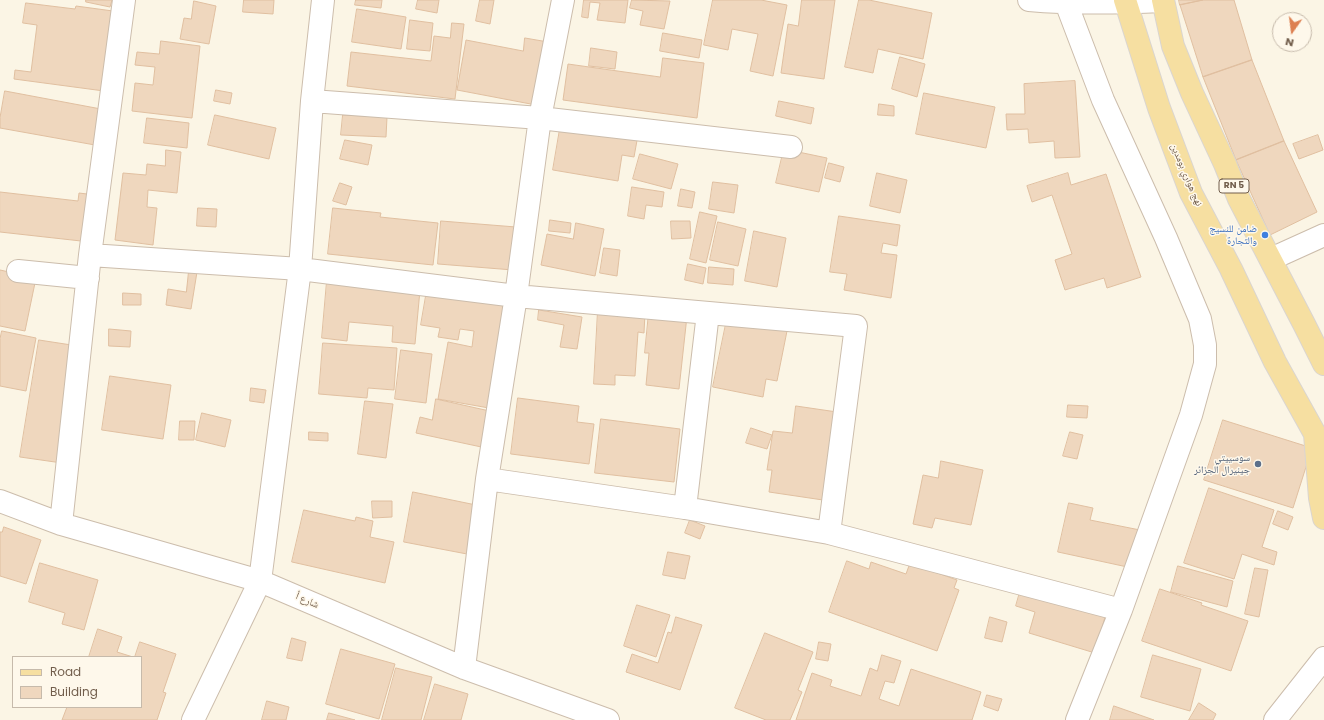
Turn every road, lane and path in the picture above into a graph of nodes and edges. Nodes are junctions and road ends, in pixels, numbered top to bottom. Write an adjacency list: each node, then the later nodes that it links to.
1 (124, 0): 12 (street)
2 (323, 0): 8 (street)
3 (563, 0): 9 (street)
4 (1029, 0): 6 (street)
5 (1163, 1): 7 (street); 13 (main road, RN 5)
6 (1065, 2): 7 (street); 28 (street)
7 (1125, 2): 20 (main road, نهج هواري بومدين)
8 (312, 101): 9 (street); 14 (street)
9 (540, 118): 10 (street); 17 (street)
10 (791, 147)
11 (1324, 235): 13 (street)
12 (90, 255): 14 (street); 16 (street)
13 (1271, 259): 19 (main road, RN 5)
14 (300, 269): 17 (street); 27 (street)
15 (18, 271): 16 (street)
16 (88, 278): 25 (street)
17 (516, 296): 18 (street); 21 (street)
18 (708, 313): 23 (street); 26 (street)
19 (1324, 364)
20 (1320, 440): 24 (main road)
21 (487, 479): 23 (street); 30 (street)
22 (0, 501): 25 (street, شارع أ)
23 (685, 508): 26 (street)
24 (1324, 518)
25 (61, 524): 27 (street, شارع أ)
26 (829, 533): 28 (street)
27 (260, 581): 30 (street, شارع أ); 31 (street)
28 (1121, 610): 33 (street)
29 (1324, 658): 34 (street)
30 (464, 668): 32 (street, شارع أ)
31 (193, 720)
32 (608, 720)
33 (1077, 720)
34 (1274, 720)

